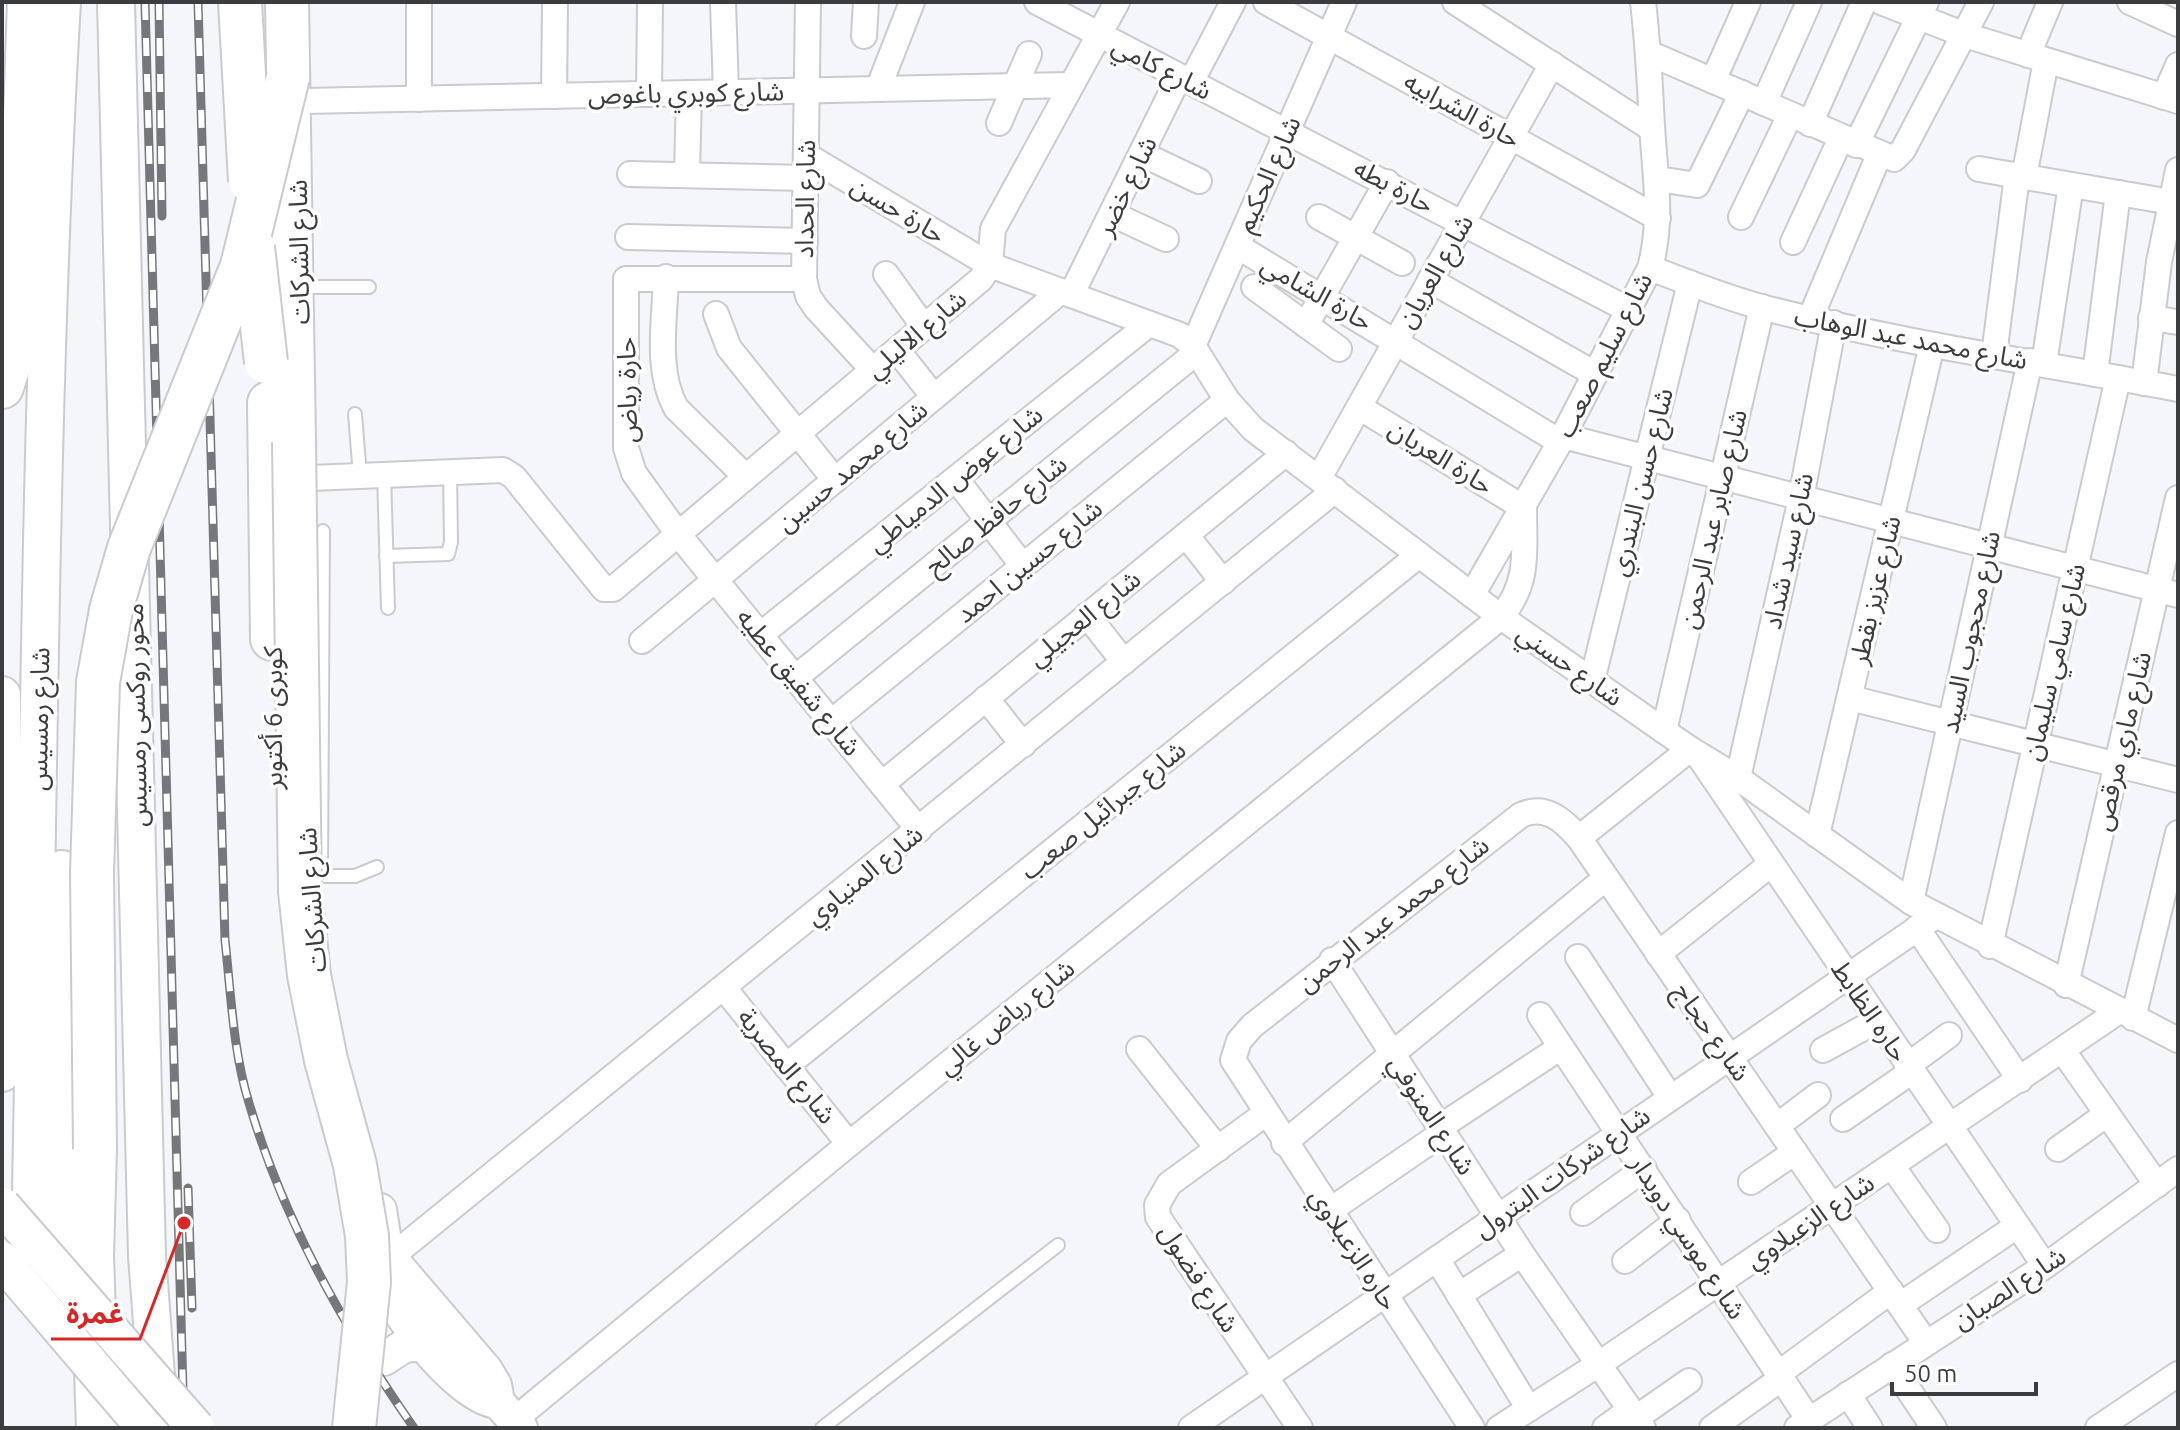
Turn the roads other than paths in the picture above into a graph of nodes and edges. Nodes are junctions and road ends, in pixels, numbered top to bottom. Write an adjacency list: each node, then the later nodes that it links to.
1 (29, 2): 119 (highway)
2 (62, 2): 156 (main road, شارع رمسيس)
3 (116, 2): 269 (main road, محور روكسى رمسيس)
4 (240, 2): 271 (highway, كوبرى 6 أكتوبر, bridge)
5 (257, 2): 42 (highway)
6 (287, 2): 42 (highway, كوبرى 6 أكتوبر)
7 (300, 2): 42 (main road, شارع الشركات); 229 (main road, شارع الشركات)
8 (419, 2): 52 (street)
9 (555, 2): 50 (street)
10 (650, 2): 49 (street)
11 (723, 2): 47 (street)
12 (808, 2): 46 (street, شارع الحداد)
13 (866, 2): 32 (street)
14 (912, 2): 45 (street)
15 (1037, 2): 33 (street, شارع كامي)
16 (1117, 2): 33 (street)
17 (1233, 2): 40 (street, شارع خضر)
18 (1266, 2): 34 (street, حارة الشرابيه)
19 (1344, 2): 34 (street, شارع الحكيم)
20 (1455, 2): 38 (street)
21 (1748, 2): 41 (street)
22 (1809, 2): 51 (street)
23 (1864, 2): 54 (street)
24 (1881, 2): 29 (street)
25 (1981, 2): 31 (street)
26 (2050, 2): 37 (street)
27 (2130, 2): 30 (street)
28 (1642, 3): 36 (street, شارع سليم صعب)
29 (1922, 10): 31 (street); 59 (street)
30 (2178, 24)
31 (1965, 35): 37 (street); 61 (street)
32 (864, 36)
33 (1098, 36): 40 (street, شارع كامي); 43 (street)
34 (1329, 37): 57 (street, شارع الحكيم); 58 (street, حارة الشرابيه)
35 (1029, 54): 44 (street)
36 (1651, 54): 41 (street); 56 (street, شارع سليم صعب)
37 (2037, 58): 53 (street); 67 (street)
38 (1552, 64): 56 (street); 58 (street, شارع العريان)
39 (2178, 65): 53 (street)
40 (1185, 80): 57 (street, شارع كامي); 60 (street, شارع خضر)
41 (1713, 81): 51 (street)
42 (283, 84): 52 (street, شارع كوبري باغوص); 94 (main road, شارع الشركات); 267 (highway, bridge); 272 (highway, كوبرى 6 أكتوبر, bridge)
43 (1070, 85): 44 (street, شارع كوبري باغوص); 87 (street)
44 (1015, 86): 45 (street, شارع كوبري باغوص); 55 (street)
45 (878, 89): 46 (street, شارع كوبري باغوص)
46 (807, 91): 47 (street, شارع كوبري باغوص); 62 (street, شارع الحداد)
47 (726, 92): 48 (street, شارع كوبري باغوص)
48 (689, 93): 49 (street, شارع كوبري باغوص); 66 (street)
49 (649, 94): 50 (street, شارع كوبري باغوص)
50 (554, 96): 52 (street, شارع كوبري باغوص)
51 (1753, 98): 54 (street); 68 (street)
52 (419, 99)
53 (2171, 99)
54 (1800, 120): 59 (street); 76 (street)
55 (999, 123)
56 (1652, 129): 68 (street, شارع سليم صعب)
57 (1287, 131): 70 (street, حارة بطه); 84 (street, شارع الحكيم)
58 (1511, 137): 77 (street, حارة الشرابيه); 78 (street, شارع العريان)
59 (1849, 141): 61 (street); 83 (street)
60 (1142, 154): 69 (street); 74 (street, شارع خضر)
61 (1879, 155): 103 (street, شارع سيد شداد)
62 (806, 166): 66 (street); 82 (street, شارع الحداد); 87 (street, حارة حسن)
63 (1979, 169): 67 (street)
64 (2178, 170): 73 (street)
65 (630, 174): 66 (street)
66 (687, 175)
67 (2021, 176): 71 (street); 113 (street)
68 (1658, 179): 77 (street, شارع سليم صعب)
69 (1199, 181)
70 (1387, 182): 78 (street, حارة بطه); 80 (street)
71 (2071, 185): 72 (street); 114 (street, شارع محجوب السيد)
72 (2118, 193): 73 (street); 117 (street, شارع سامي سليمان)
73 (2171, 202): 86 (street)
74 (1112, 214): 81 (street); 97 (street, شارع خضر)
75 (1319, 217): 80 (street)
76 (1741, 217)
77 (1658, 218): 88 (street, شارع سليم صعب)
78 (1463, 222): 92 (street, شارع العريان); 100 (street, حارة بطه)
79 (628, 237): 82 (street)
80 (1356, 238): 85 (street); 98 (street)
81 (1166, 239)
82 (805, 241): 91 (street, شارع الحداد)
83 (1793, 242)
84 (1237, 246): 98 (street, حارة الشامي); 110 (street, شارع الحكيم)
85 (1402, 263)
86 (2169, 263): 102 (street)
87 (990, 265): 97 (street, شارع حسني); 107 (street, شارع الاليلي)
88 (1650, 268): 93 (street, شارع محمد عبد الوهاب); 100 (street, شارع سليم صعب)
89 (886, 274): 107 (street)
90 (666, 277): 91 (street); 131 (street); 143 (street, حارة رياض)
91 (804, 279): 115 (street, شارع الحداد)
92 (1430, 280): 108 (street, شارع العريان); 116 (street)
93 (1690, 283): 99 (street, شارع محمد عبد الوهاب); 128 (street, شارع حسن البندري)
94 (307, 287): 95 (lane); 132 (main road, شارع الشركات)
95 (369, 287)
96 (1254, 287): 106 (street)
97 (1066, 293): 105 (street, شارع حسني); 121 (street, شارع محمد حسين)
98 (1322, 296): 106 (street); 108 (street, حارة الشامي)
99 (1762, 307): 103 (street, شارع محمد عبد الوهاب); 133 (street, شارع صابر عبد الرحمن)
100 (1629, 310): 116 (street, شارع سليم صعب)
101 (716, 314): 125 (street)
102 (2151, 318): 104 (street); 118 (street)
103 (1822, 321): 109 (street, شارع محمد عبد الوهاب); 137 (street, شارع سيد شداد)
104 (2178, 322)
105 (1149, 324): 110 (street, شارع حسني); 134 (street, شارع عوض الدمياطي)
106 (1306, 325): 111 (street)
107 (924, 327): 112 (street, شارع الاليلي)
108 (1396, 340): 123 (street, شارع العريان); 126 (street, حارة الشامي)
109 (1932, 345): 113 (street, شارع محمد عبد الوهاب); 141 (street, شارع عزيز بقطر)
110 (1195, 349): 122 (street, شارع حسني); 140 (street, شارع حافظ صالح)
111 (1339, 349)
112 (897, 350): 115 (street, شارع الاليلي); 121 (street)
113 (1994, 355): 114 (street, شارع محمد عبد الوهاب)
114 (2037, 363): 117 (street, شارع محمد عبد الوهاب); 145 (street, شارع محجوب السيد)
115 (873, 370): 125 (street, شارع الاليلي)
116 (1595, 374): 126 (street, شارع سليم صعب)
117 (2107, 376): 118 (street, شارع محمد عبد الوهاب); 149 (street, شارع سامي سليمان)
118 (2144, 383): 120 (street, شارع محمد عبد الوهاب)
119 (2, 387)
120 (2178, 389)
121 (934, 397): 135 (street, شارع محمد حسين)
122 (1227, 400): 127 (street, شارع حسني); 148 (street, شارع حسين احمد)
123 (1359, 407): 136 (street, شارع العريان); 139 (street, حارة العريان)
124 (355, 414): 130 (lane)
125 (797, 434): 131 (street, شارع الاليلي); 135 (street)
126 (1561, 439): 128 (street, حارة الشامي); 139 (street, شارع سليم صعب)
127 (1286, 453): 136 (street, شارع حسني); 144 (street, شارع العجيلي)
128 (1647, 458): 133 (street, حارة الشامي); 163 (street, شارع حسن البندري)
129 (450, 471): 130 (street); 143 (street, شارع الاليلي); 147 (lane)
130 (372, 475): 132 (street); 147 (lane)
131 (746, 477): 143 (street, شارع الاليلي)
132 (311, 478): 154 (main road, شارع الشركات)
133 (1722, 478): 137 (street, حارة الشامي); 169 (street, شارع صابر عبد الرحمن)
134 (956, 479): 140 (street); 159 (street, شارع عوض الدمياطي)
135 (835, 480): 150 (street, شارع محمد حسين)
136 (1327, 484): 146 (street, شارع حسني); 151 (street, شارع المنياوي)
137 (1801, 498): 141 (street, حارة الشامي); 176 (street, شارع سيد شداد)
138 (2178, 498): 152 (street, شارع ماري مرقص)
139 (1524, 508): 153 (street, شارع سليم صعب); 158 (street, شارع سليم صعب)
140 (988, 521): 148 (street); 162 (street, شارع حافظ صالح)
141 (1891, 522): 145 (street, حارة الشامي); 166 (street, شارع عزيز بقطر)
142 (323, 531): 154 (lane)
143 (678, 534): 150 (street, شارع شفيق عطيه)
144 (1186, 535): 151 (street); 157 (street, شارع العجيلي)
145 (1989, 547): 149 (street, حارة الشامي); 168 (street, شارع محجوب السيد)
146 (1419, 555): 153 (street, شارع حسني); 207 (street, شارع جبرائيل صعب)
147 (386, 556): 155 (lane)
148 (1023, 566): 167 (street, شارع حسين احمد)
149 (2075, 569): 152 (street, حارة الشامي); 170 (street, شارع سامي سليمان)
150 (715, 580): 159 (street, شارع شفيق عطيه); 160 (street, شارع محمد حسين)
151 (1223, 582): 161 (street, شارع المنياوي)
152 (2167, 592): 175 (street, شارع ماري مرقص)
153 (1472, 595): 158 (street, شارع حسني)
154 (317, 598): 185 (main road, شارع الشركات)
155 (388, 608)
156 (40, 613): 247 (main road); 267 (main road, شارع رمسيس)
157 (1087, 615): 161 (street); 165 (street, شارع العجيلي)
158 (1501, 617): 163 (street, شارع حسني); 222 (street, شارع رياض غالي)
159 (760, 635): 162 (street, شارع شفيق عطيه)
160 (642, 641)
161 (1124, 662): 171 (street, شارع المنياوي)
162 (795, 678): 167 (street, شارع شفيق عطيه)
163 (1592, 681): 169 (street, شارع حسني)
164 (2, 695): 174 (main road, شارع رمسيس)
165 (986, 698): 171 (street); 178 (street, شارع العجيلي)
166 (1850, 698): 168 (street); 181 (street, شارع عزيز بقطر)
167 (831, 722): 178 (street, شارع شفيق عطيه)
168 (1950, 723): 170 (street); 187 (street, شارع محجوب السيد)
169 (1664, 731): 172 (street, شارع حسني)
170 (2035, 744): 175 (street); 189 (street, شارع سامي سليمان)
171 (1023, 745): 179 (street, شارع المنياوي)
172 (1693, 751): 176 (street, شارع حسني); 182 (street); 183 (street, حاره الظابط)
173 (2, 753): 174 (street)
174 (3, 761): 210 (main road, شارع رمسيس)
175 (2117, 765): 177 (street); 194 (street, شارع ماري مرقص)
176 (1738, 778): 181 (street, شارع حسني)
177 (2178, 780)
178 (882, 784): 179 (street, شارع شفيق عطيه)
179 (919, 830): 195 (street, شارع المنياوي)
180 (2178, 833): 197 (street)
181 (1817, 835): 187 (street, شارع حسني)
182 (1579, 838): 186 (street, شارع حجاج); 192 (street, شارع محمد عبد الرحمن)
183 (1771, 864): 190 (street); 193 (street, حاره الظابط)
184 (377, 867): 185 (lane)
185 (318, 876): 229 (main road, شارع الشركات)
186 (1606, 878): 190 (street, شارع حجاج); 205 (street)
187 (1911, 902): 188 (street, شارع حسني)
188 (1925, 922): 189 (street, شارع حسني); 193 (street, شارع شركات البترول); 211 (street)
189 (1990, 946): 194 (street, شارع حسني)
190 (1658, 954): 206 (street, شارع حجاج)
191 (1578, 957): 213 (street)
192 (1332, 960): 205 (street, شارع المنوفي); 209 (street, شارع محمد عبد الرحمن)
193 (1846, 976): 198 (street, حاره الظابط); 206 (street, شارع شركات البترول)
194 (2066, 985): 197 (street, شارع حسني)
195 (724, 988): 207 (street, شارع المصرية); 242 (street, شارع المنياوي)
196 (1540, 1015): 201 (street, شارع موسي دويدار)
197 (2126, 1015): 200 (street, شارع حسني); 204 (street, شارع الزعبلاوي)
198 (1876, 1021): 203 (street); 208 (street, حاره الظابط)
199 (1949, 1035): 208 (street)
200 (2178, 1040)
201 (1561, 1047): 219 (street); 220 (street, شارع موسي دويدار)
202 (1139, 1049): 223 (street)
203 (1823, 1050)
204 (2063, 1051): 211 (street, شارع الزعبلاوي); 215 (street)
205 (1392, 1054): 219 (street, شارع المنوفي); 221 (street)
206 (1729, 1056): 213 (street, شارع شركات البترول); 217 (street, شارع حجاج)
207 (786, 1066): 222 (street, شارع المصرية)
208 (1909, 1069): 216 (street); 218 (street, حاره الظابط)
209 (1237, 1071): 214 (street, حاره الزعبلاوي)
210 (2, 1073)
211 (2020, 1080): 218 (street, شارع الزعبلاوي)
212 (1818, 1095): 217 (street)
213 (1670, 1097): 220 (street, شارع شركات البترول)
214 (1265, 1114): 221 (street, حاره الزعبلاوي); 223 (street, شارع فضول)
215 (2107, 1114): 224 (street); 231 (street)
216 (1843, 1119)
217 (1777, 1126): 225 (street, شارع حجاج)
218 (1949, 1128): 226 (street, شارع الزعبلاوي); 238 (street, حاره الظابط)
219 (1442, 1129): 234 (street); 236 (street, شارع المنوفي)
220 (1619, 1132): 227 (street, شارع موسي دويدار); 236 (street, شارع شركات البترول)
221 (1284, 1143): 234 (street, حاره الزعبلاوي)
222 (849, 1144): 264 (street, شارع رياض غالي)
223 (1218, 1149): 260 (street, شارع فضول)
224 (2058, 1149)
225 (1795, 1152): 230 (street); 233 (street, شارع حجاج)
226 (1892, 1166): 233 (street, شارع الزعبلاوي); 239 (street)
227 (1644, 1169): 235 (street); 237 (street, شارع موسي دويدار)
228 (2178, 1169): 231 (street, شارع الصبان)
229 (369, 1176): 242 (main road, شارع الشركات); 252 (main road, شارع الشركات)
230 (1751, 1182)
231 (2157, 1185): 246 (street, شارع الصبان)
232 (2, 1206): 247 (main road, bridge)
233 (1832, 1206): 248 (street, شارع الزعبلاوي); 251 (street, شارع حجاج)
234 (1329, 1211): 249 (street, حاره الزعبلاوي)
235 (1583, 1213)
236 (1498, 1216): 241 (street, شارع المنوفي); 243 (street, شارع شركات البترول)
237 (1678, 1220): 245 (street); 248 (street, شارع موسي دويدار)
238 (2017, 1226): 246 (street, حاره الظابط); 251 (street)
239 (1937, 1230)
240 (1058, 1245): 274 (lane)
241 (1522, 1254): 250 (street); 256 (street, شارع المنوفي)
242 (391, 1257): 264 (main road, شارع الشركات)
243 (1437, 1259): 249 (street, شارع شركات البترول); 250 (street)
244 (2, 1260): 268 (main road, bridge)
245 (1625, 1261)
246 (2045, 1266): 253 (street, شارع الصبان)
247 (62, 1279): 270 (main road, bridge)
248 (1718, 1282): 256 (street, شارع الزعبلاوي); 259 (street, شارع موسي دويدار)
249 (1384, 1295): 260 (street, شارع شركات البترول); 277 (street, حاره الزعبلاوي)
250 (1459, 1295): 263 (street)
251 (1896, 1298): 253 (street, شارع حجاج); 259 (street)
252 (397, 1310): 254 (main road, شارع الشركات); 255 (main road)
253 (1926, 1343): 257 (street, شارع الصبان)
254 (424, 1344): 255 (main road); 264 (main road, شارع الشركات)
255 (374, 1355): 273 (main road)
256 (1599, 1364): 263 (street, شارع الزعبلاوي); 265 (street, شارع المنوفي)
257 (1892, 1365): 262 (street, شارع الصبان); 282 (street)
258 (2178, 1374): 283 (street)
259 (1780, 1376): 266 (street, شارع موسي دويدار); 280 (street)
260 (1265, 1377): 275 (street, شارع شركات البترول); 276 (street, شارع فضول)
261 (1689, 1381): 265 (street)
262 (1848, 1394): 266 (street, شارع الصبان); 281 (street)
263 (1529, 1409): 278 (street, شارع الزعبلاوي)
264 (511, 1417)
265 (1637, 1419): 279 (street)
266 (1801, 1426)
267 (95, 1428)
268 (145, 1428)
269 (160, 1428)
270 (196, 1428)
271 (329, 1428)
272 (354, 1428)
273 (366, 1428)
274 (822, 1428)
275 (1191, 1428)
276 (1300, 1428)
277 (1472, 1428)
278 (1499, 1428)
279 (1605, 1428)
280 (1712, 1428)
281 (1870, 1428)
282 (1934, 1428)
283 (2098, 1428)

